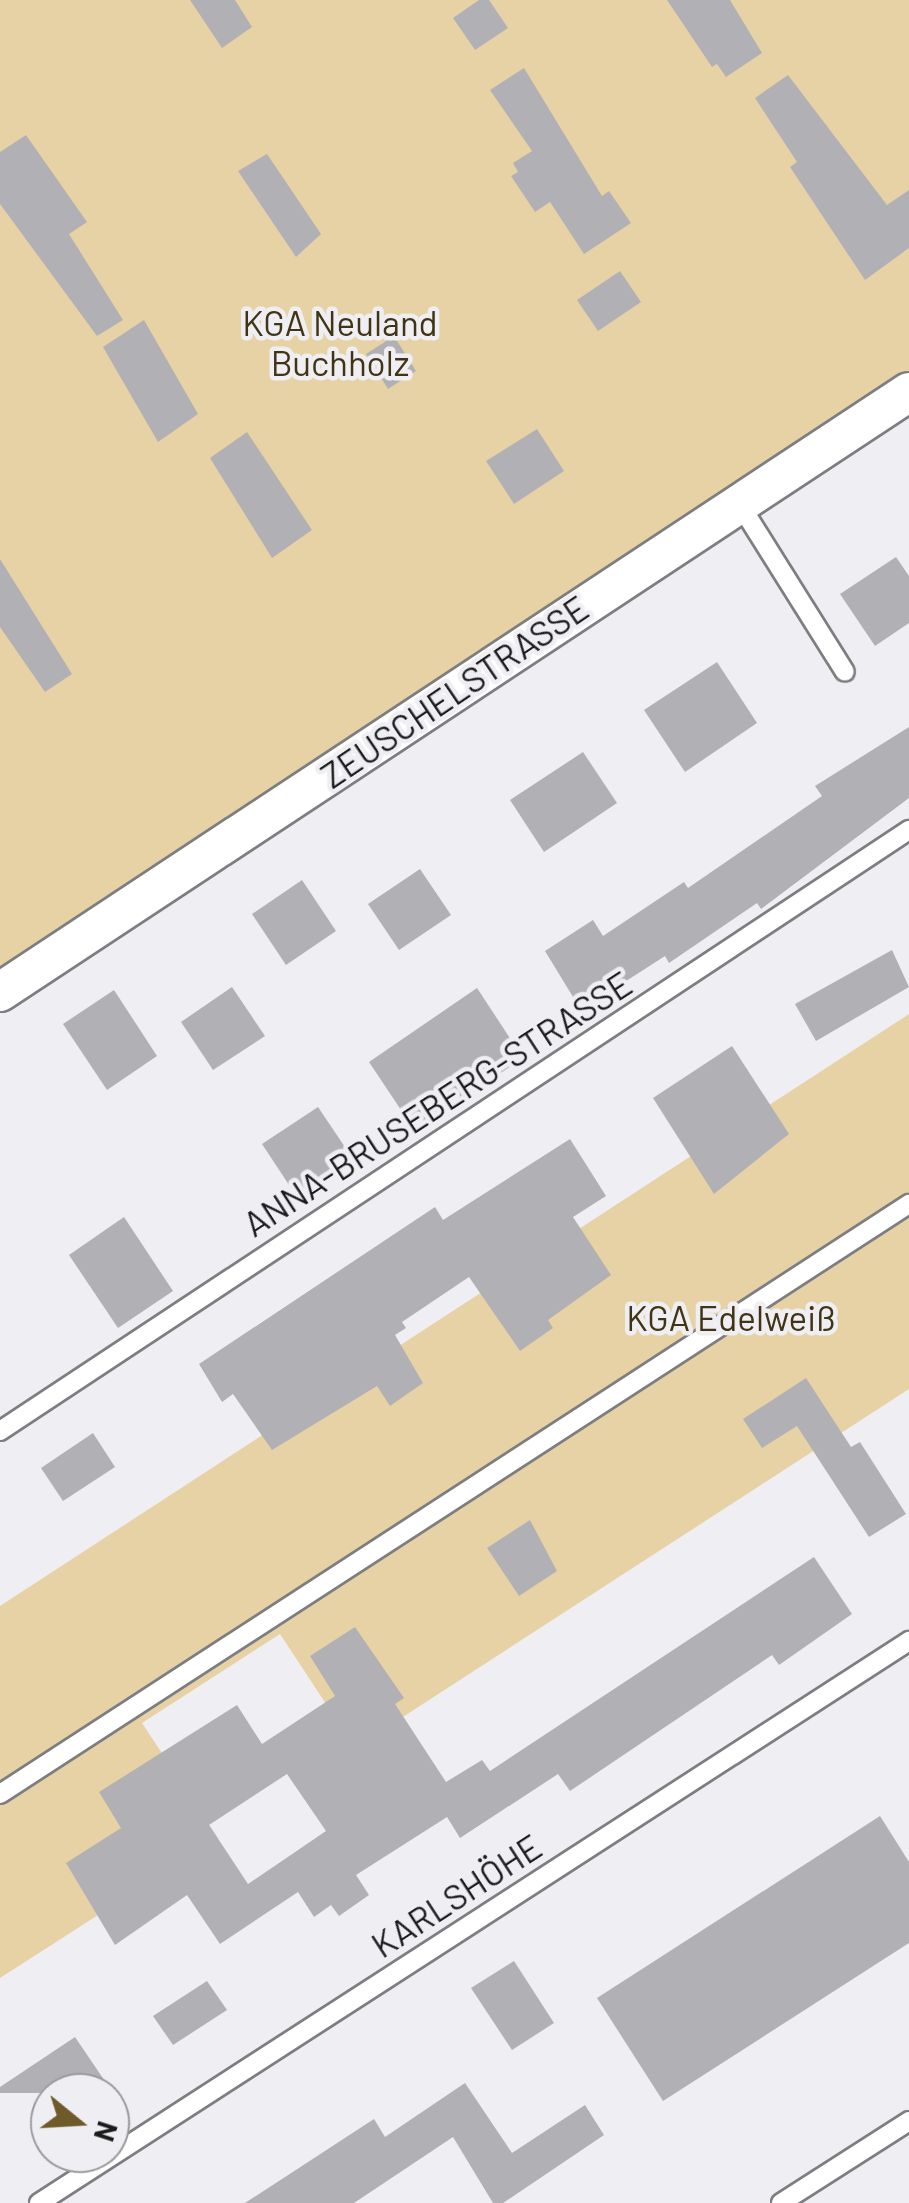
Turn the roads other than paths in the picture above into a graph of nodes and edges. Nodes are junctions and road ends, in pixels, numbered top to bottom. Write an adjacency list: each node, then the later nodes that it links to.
1 (909, 392): 2 (street, ZEUSCHELSTRASSE)
2 (739, 503): 3 (lane); 5 (street, ZEUSCHELSTRASSE)
3 (845, 672)
4 (909, 830): 7 (lane, ANNA-BRUSEBERG-STRASSE)
5 (0, 992)
6 (909, 1204): 9 (lane)
7 (0, 1431)
8 (909, 1642): 11 (lane, KARLSHÖHE)
9 (0, 1794)
10 (909, 2120): 12 (lane)
11 (39, 2203)
12 (781, 2203)

